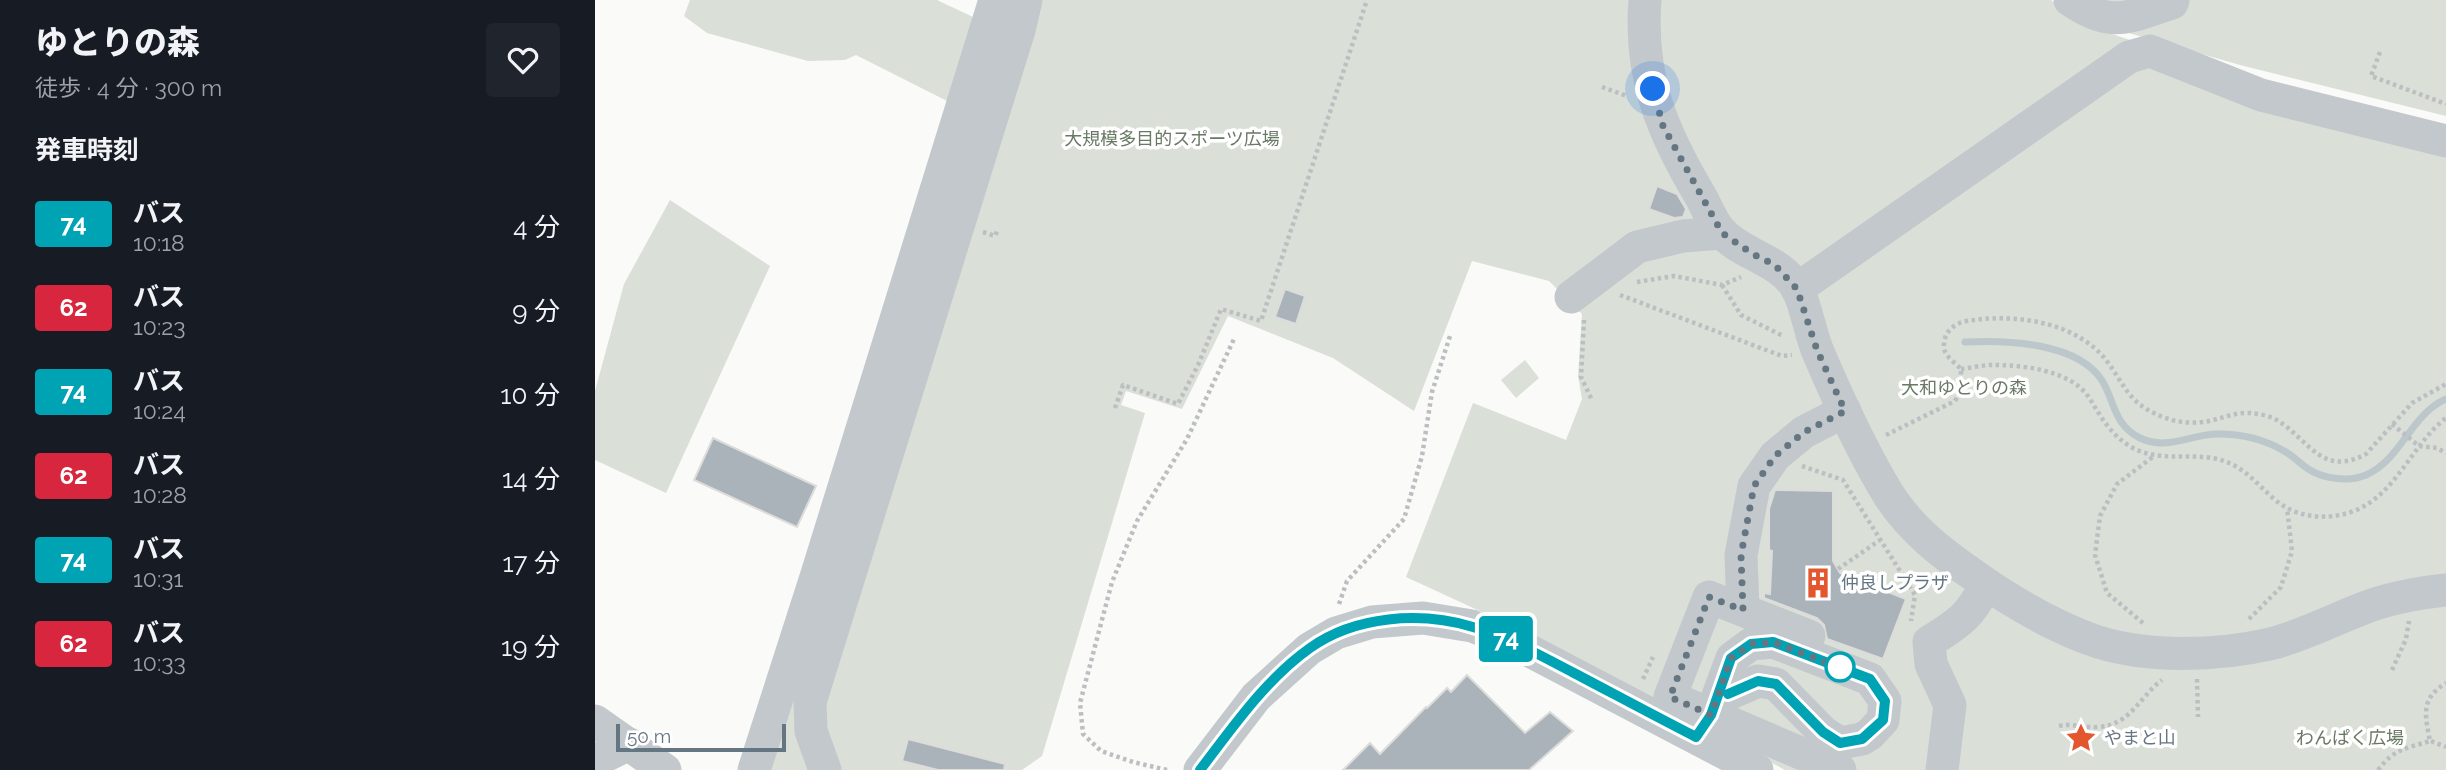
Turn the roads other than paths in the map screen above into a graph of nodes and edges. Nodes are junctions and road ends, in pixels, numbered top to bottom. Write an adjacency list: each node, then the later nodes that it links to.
1 (995, 0): 24 (street)
2 (1026, 0): 25 (street)
3 (1616, 0): 6 (street)
4 (2070, 0): 5 (street)
5 (2173, 2): 7 (street)
6 (1644, 12): 9 (street)
7 (2162, 54): 8 (street); 10 (street)
8 (2446, 141)
9 (1722, 233): 10 (street); 11 (street)
10 (1797, 289): 12 (street)
11 (1578, 308)
12 (1845, 411): 13 (street); 15 (street)
13 (1986, 584): 14 (street); 29 (street)
14 (2446, 590)
15 (1743, 610): 17 (street); 18 (street)
16 (1523, 624): 18 (street)
17 (1883, 664)
18 (1654, 679): 20 (street)
19 (595, 721): 21 (street)
20 (1703, 726): 20 (street); 26 (street); 27 (street); 28 (street)
21 (629, 744): 22 (street); 23 (street)
22 (595, 761)
23 (664, 770)
24 (754, 770)
25 (825, 770)
26 (1200, 770)
27 (1757, 770)
28 (1840, 770)
29 (1942, 770)

